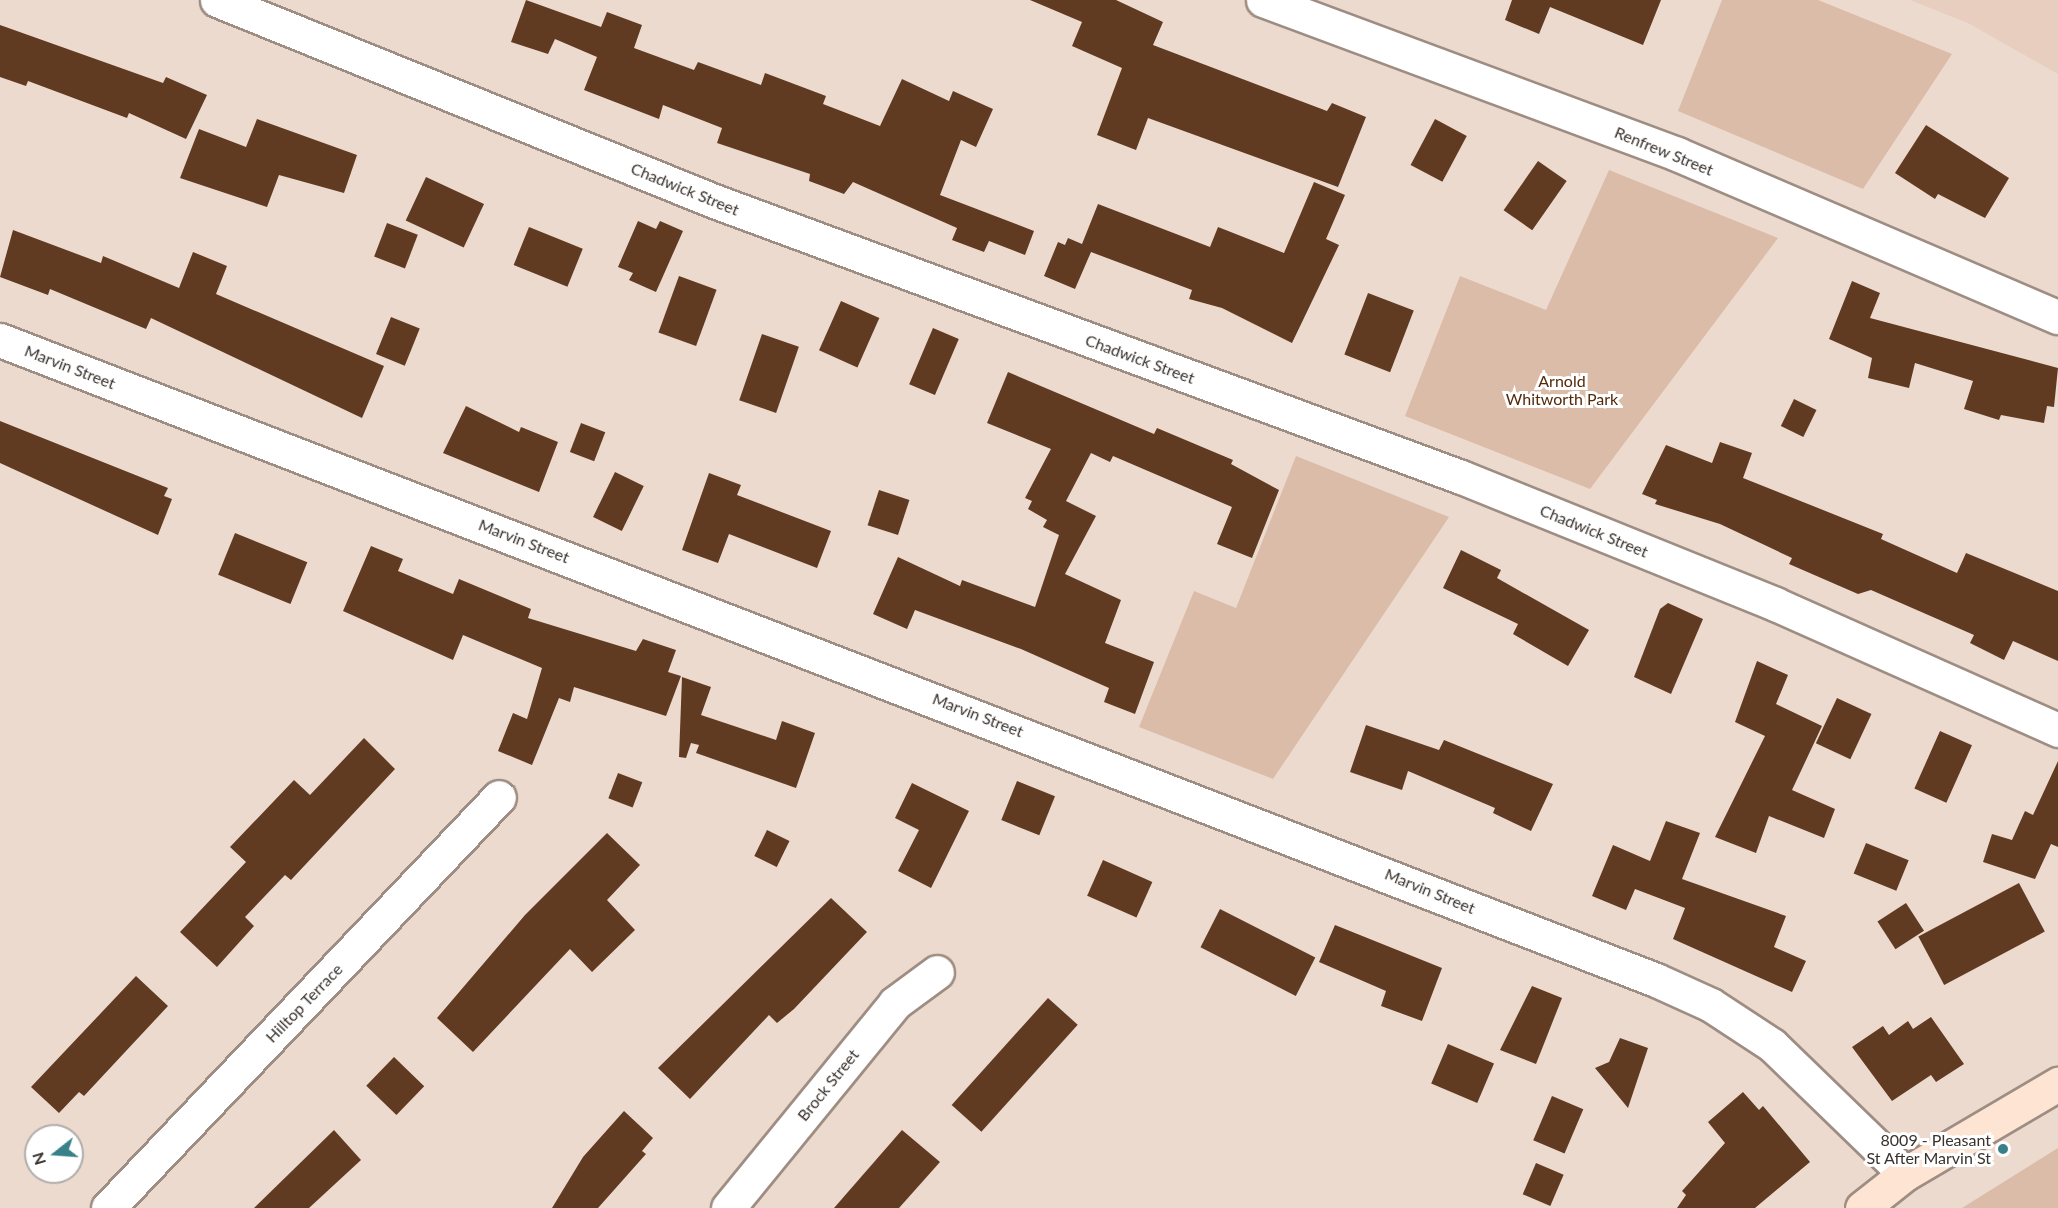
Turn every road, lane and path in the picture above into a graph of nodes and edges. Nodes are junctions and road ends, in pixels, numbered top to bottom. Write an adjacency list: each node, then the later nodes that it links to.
1 (218, 0): 5 (street, Chadwick Street)
2 (1263, 0): 3 (street, Renfrew Street)
3 (2058, 317)
4 (0, 340): 9 (street, Marvin Street)
5 (2058, 730)
6 (499, 797): 10 (street, Hilltop Terrace)
7 (937, 972): 11 (street, Brock Street)
8 (2058, 1084): 9 (main road)
9 (1905, 1174): 12 (main road)
10 (108, 1208)
11 (728, 1208)
12 (1862, 1208)

